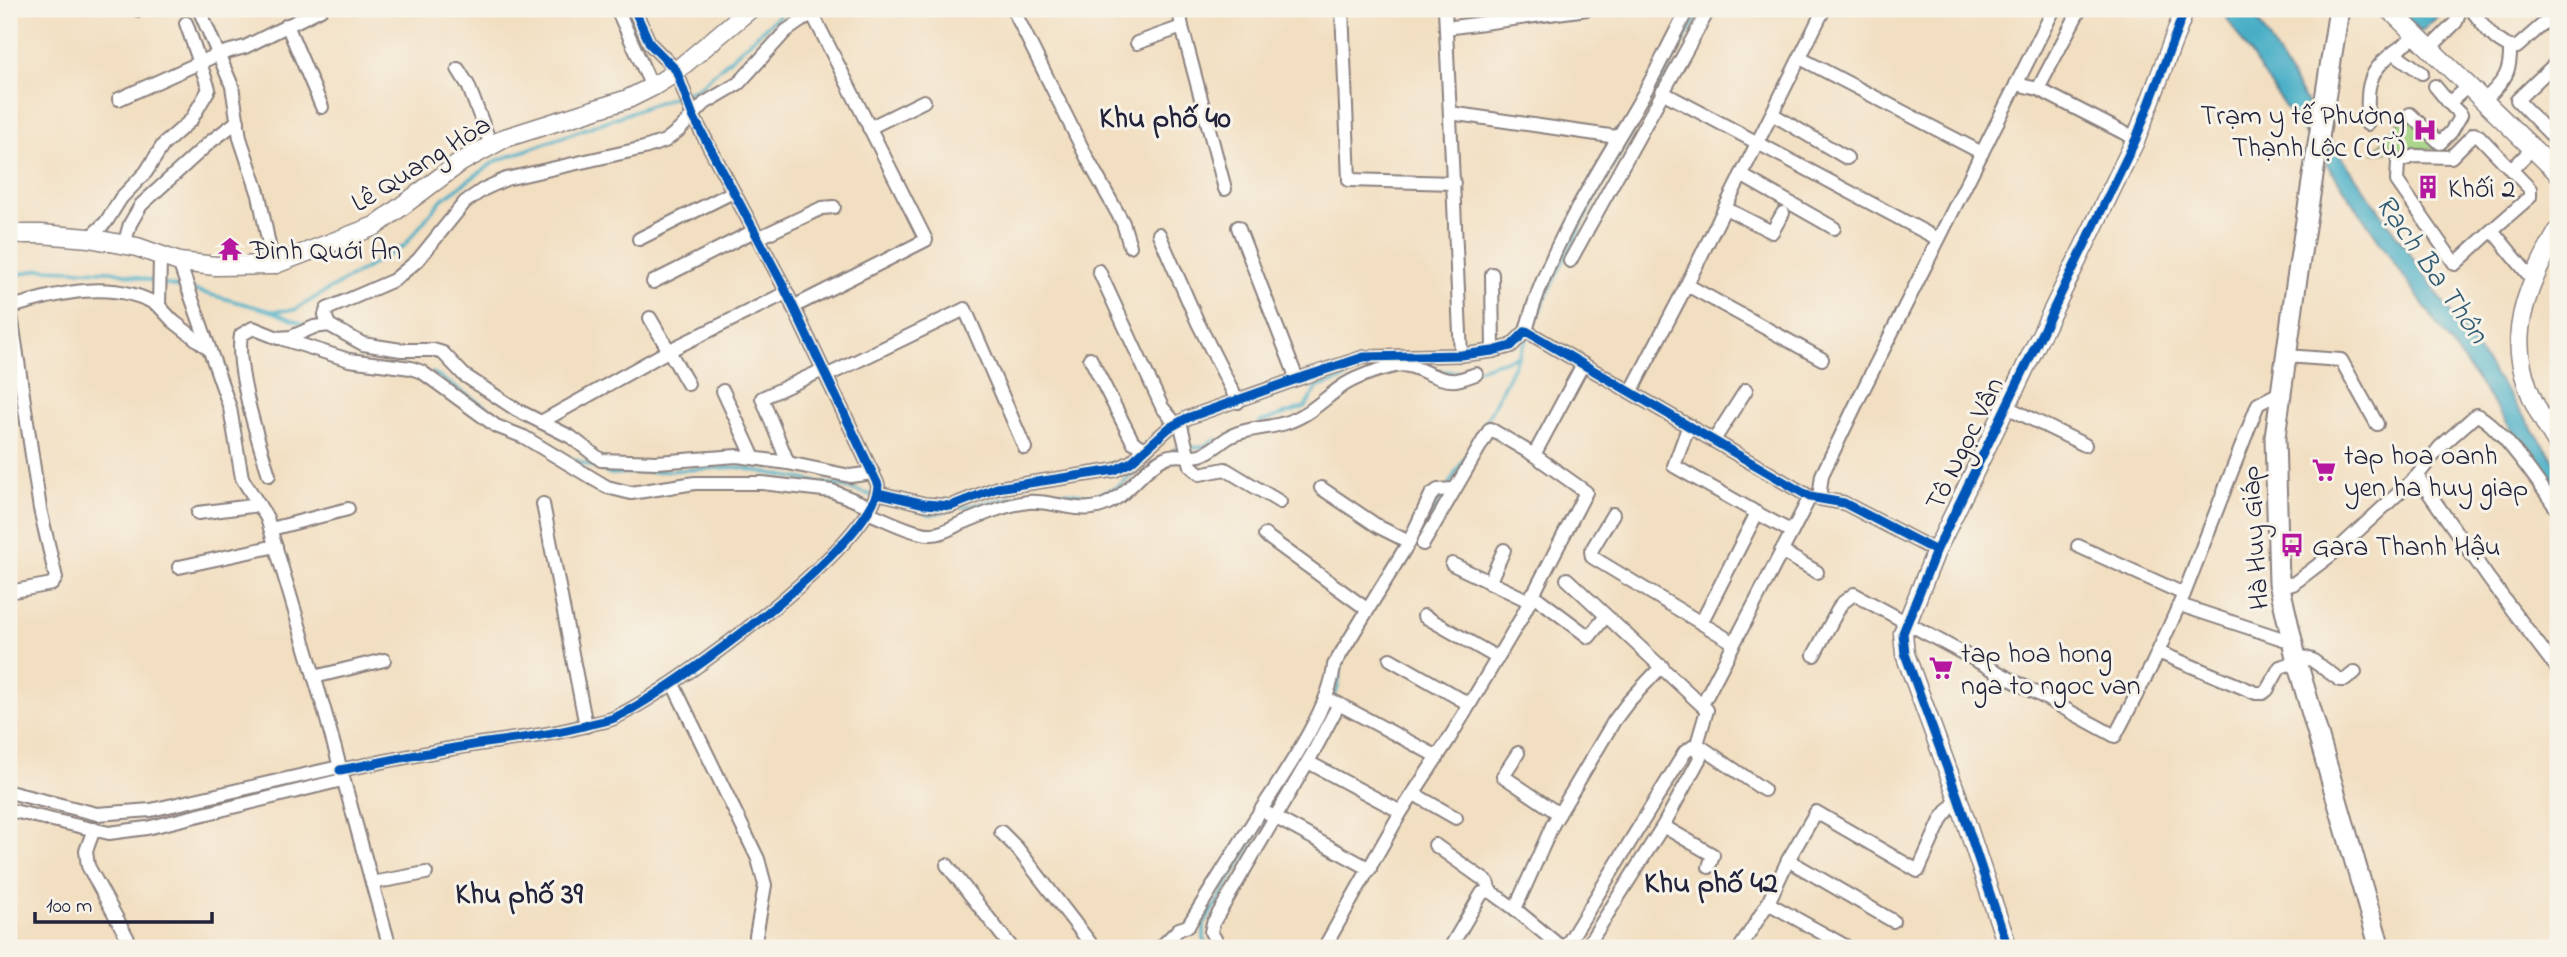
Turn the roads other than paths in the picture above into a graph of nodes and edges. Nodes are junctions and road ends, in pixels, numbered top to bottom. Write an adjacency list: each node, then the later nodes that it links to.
1 (199, 9): 33 (street)
2 (321, 9): 26 (street)
3 (617, 9): 43 (street)
4 (634, 9): 39 (street)
5 (750, 9): 39 (street, Lê Quang Hòa)
6 (1013, 9): 87 (street)
7 (1178, 9): 27 (street)
8 (1342, 9): 70 (street)
9 (1445, 9): 28 (street)
10 (1587, 9): 28 (street)
11 (1609, 9): 12 (street)
12 (1617, 9)
13 (1709, 9): 45 (street)
14 (1824, 9): 34 (street)
15 (2054, 9): 40 (street)
16 (2080, 9): 44 (street)
17 (2339, 9): 109 (main road, Hà Huy Giáp)
18 (2389, 9): 29 (street)
19 (2460, 9): 29 (street)
20 (2471, 9): 31 (street)
21 (2558, 9): 31 (street)
22 (1683, 10): 59 (street)
23 (2183, 10): 60 (street, Tô Ngọc Vân)
24 (815, 11): 52 (street); 57 (street)
25 (186, 23): 36 (street)
26 (287, 26): 33 (street); 50 (street)
27 (1182, 27): 30 (street); 71 (street)
28 (1446, 28): 51 (street)
29 (2424, 41): 32 (street); 42 (street)
30 (1137, 43)
31 (2510, 48): 48 (street)
32 (2394, 53): 38 (street); 56 (street)
33 (219, 54): 36 (street); 55 (street)
34 (1800, 58): 53 (street); 65 (street)
35 (2558, 61): 58 (street)
36 (200, 63): 46 (street); 83 (street)
37 (458, 69): 63 (street)
38 (2422, 74)
39 (675, 75): 43 (street, Lê Quang Hòa); 52 (street)
40 (2018, 85): 44 (street); 65 (street)
41 (2435, 86): 49 (street)
42 (2468, 86): 48 (street); 49 (street)
43 (652, 87): 63 (street, Lê Quang Hòa)
44 (2036, 89): 60 (street)
45 (1662, 92): 59 (street); 62 (street)
46 (119, 99)
47 (924, 101): 57 (street)
48 (2484, 102): 64 (street)
49 (2449, 103): 54 (street)
50 (322, 107)
51 (1450, 113): 59 (street); 70 (street)
52 (692, 114): 72 (street); 102 (street)
53 (1772, 114): 62 (street); 66 (street)
54 (2410, 114)
55 (238, 121): 86 (street); 90 (street)
56 (2367, 124)
57 (869, 128): 99 (street)
58 (2545, 128): 61 (street); 64 (street)
59 (1626, 136): 89 (street); 103 (street)
60 (2136, 139): 122 (street, Tô Ngọc Vân)
61 (2558, 142)
62 (1756, 144): 69 (street); 85 (street)
63 (491, 145): 90 (street, Lê Quang Hòa)
64 (2530, 146): 67 (street); 68 (street)
65 (1982, 153): 85 (street)
66 (1847, 158)
67 (2511, 170): 78 (street); 78 (street)
68 (2558, 173)
69 (1741, 175): 74 (street); 77 (street)
70 (1454, 183): 108 (street)
71 (1225, 189)
72 (733, 192): 82 (street); 84 (street)
73 (834, 206): 82 (street)
74 (1725, 208): 75 (street); 96 (street)
75 (1783, 213)
76 (1238, 228): 115 (street)
77 (1834, 228)
78 (2492, 230): 94 (street)
79 (2558, 232): 94 (street)
80 (9, 234): 83 (street, Lê Quang Hòa)
81 (1159, 234): 121 (street)
82 (756, 235): 95 (street); 97 (street)
83 (89, 239): 86 (street, Lê Quang Hòa)
84 (639, 239)
85 (1938, 239): 141 (street)
86 (124, 244): 88 (street, Lê Quang Hòa)
87 (1130, 246)
88 (160, 261): 91 (street, Lê Quang Hòa); 98 (street)
89 (1570, 261)
90 (273, 265): 91 (street, Lê Quang Hòa)
91 (181, 269): 105 (street)
92 (1099, 271): 126 (street)
93 (1492, 274): 107 (street)
94 (2532, 279): 129 (street)
95 (653, 282)
96 (1686, 285): 111 (street); 119 (street)
97 (786, 293): 99 (street); 106 (street)
98 (159, 302): 100 (street); 105 (street)
99 (793, 307): 113 (street)
100 (9, 308): 167 (street)
101 (650, 318): 106 (street)
102 (329, 325): 104 (street); 123 (street)
103 (1531, 334): 107 (street); 112 (street)
104 (285, 337): 137 (street); 144 (street)
105 (210, 349): 145 (street)
106 (668, 351): 116 (street); 123 (street)
107 (1493, 351): 108 (street)
108 (1461, 355): 115 (street)
109 (2286, 356): 120 (main road, Hà Huy Giáp); 124 (street)
110 (1090, 358): 131 (street)
111 (1822, 359)
112 (1583, 364): 119 (street); 133 (street)
113 (825, 373): 130 (street); 135 (street); 136 (street)
114 (1476, 374): 132 (street)
115 (1297, 379): 121 (street)
116 (688, 384)
117 (1746, 390): 127 (street)
118 (723, 391): 134 (street)
119 (1631, 392): 125 (street)
120 (2281, 393): 166 (main road, Hà Huy Giáp); 169 (street)
121 (1238, 401): 126 (street)
122 (2007, 407): 128 (street); 159 (street, Tô Ngọc Vân)
123 (541, 422): 134 (street)
124 (2377, 424)
125 (1689, 425): 127 (street); 149 (street)
126 (1180, 426): 131 (street); 132 (street)
127 (1714, 440): 141 (street)
128 (2085, 445)
129 (2558, 445)
130 (1025, 448)
131 (1146, 449): 144 (street)
132 (1188, 453): 142 (street); 144 (street)
133 (1534, 455): 140 (street); 168 (street)
134 (754, 458): 135 (street)
135 (788, 463): 136 (street)
136 (873, 473): 144 (street)
137 (269, 475)
138 (2417, 477): 147 (street); 166 (street); 183 (street)
139 (1321, 488): 154 (street)
140 (1447, 490): 154 (street); 155 (street)
141 (1815, 498): 152 (street); 159 (street)
142 (1280, 502)
143 (543, 504): 190 (street)
144 (873, 504): 186 (street)
145 (259, 505): 148 (street); 151 (street)
146 (348, 509): 151 (street)
147 (2558, 510)
148 (198, 513)
149 (1757, 513): 152 (street); 173 (street)
150 (1613, 514): 173 (street)
151 (271, 529): 156 (street)
152 (1792, 532): 160 (street)
153 (1265, 535): 170 (street)
154 (1409, 542): 170 (street)
155 (1423, 544)
156 (276, 546): 162 (street); 185 (street)
157 (2078, 546): 169 (street)
158 (1504, 550): 165 (street)
159 (1936, 551): 174 (street, Tô Ngọc Vân)
160 (1787, 554): 163 (street); 175 (street)
161 (1452, 564): 165 (street)
162 (179, 567)
163 (1818, 572)
164 (1567, 579): 172 (street)
165 (1489, 583): 168 (street)
166 (2279, 583): 177 (main road, Hà Huy Giáp)
167 (9, 592)
168 (1530, 598): 172 (street); 179 (street)
169 (2182, 600): 176 (street); 177 (street)
170 (1368, 610): 187 (street)
171 (1424, 616): 179 (street)
172 (1606, 616): 182 (street)
173 (1702, 623): 175 (street)
174 (1907, 624): 176 (street); 178 (street); 199 (street, Tô Ngọc Vân)
175 (1734, 643): 189 (street)
176 (2158, 652): 177 (street)
177 (2295, 653): 184 (street); 234 (main road, Hà Huy Giáp)
178 (1814, 654)
179 (1496, 657): 188 (street)
180 (1390, 659): 188 (street)
181 (384, 660): 185 (street)
182 (1661, 666): 189 (street); 203 (street)
183 (2558, 670)
184 (2355, 672)
185 (314, 677): 195 (street)
186 (673, 684): 190 (street); 222 (street)
187 (1332, 701): 193 (street); 194 (street); 201 (street)
188 (1469, 704): 193 (street)
189 (1702, 705): 191 (street)
190 (586, 726): 195 (street)
191 (1697, 744): 196 (street); 206 (street); 229 (street)
192 (1518, 753): 203 (street)
193 (1438, 757): 198 (street)
194 (1308, 762): 202 (street); 204 (street)
195 (340, 772): 197 (street); 207 (street); 215 (street)
196 (1764, 790)
197 (9, 792)
198 (1414, 794): 202 (street); 205 (street)
199 (1958, 798): 210 (street); 233 (street, Tô Ngọc Vân)
200 (9, 810): 207 (street)
201 (1261, 810): 204 (street); 225 (street)
202 (1401, 812): 213 (street)
203 (1559, 814): 218 (street)
204 (1275, 817): 213 (street); 226 (street)
205 (1456, 818)
206 (1662, 826): 212 (street); 230 (street)
207 (94, 829): 221 (street)
208 (1001, 832): 224 (street)
209 (1435, 845): 216 (street)
210 (1788, 860): 217 (street); 219 (street)
211 (947, 865): 223 (street)
212 (1709, 867)
213 (1370, 869): 227 (street)
214 (426, 873): 215 (street)
215 (372, 883): 220 (street)
216 (1490, 891): 218 (street); 228 (street)
217 (1768, 903): 231 (street); 232 (street)
218 (1515, 909): 229 (street)
219 (1893, 921)
220 (385, 947)
221 (133, 948)
222 (757, 948)
223 (1012, 948)
224 (1094, 948)
225 (1160, 948)
226 (1220, 948)
227 (1324, 948)
228 (1450, 948)
229 (1563, 948)
230 (1586, 948)
231 (1740, 948)
232 (1849, 948)
233 (2008, 948)
234 (2380, 948)

